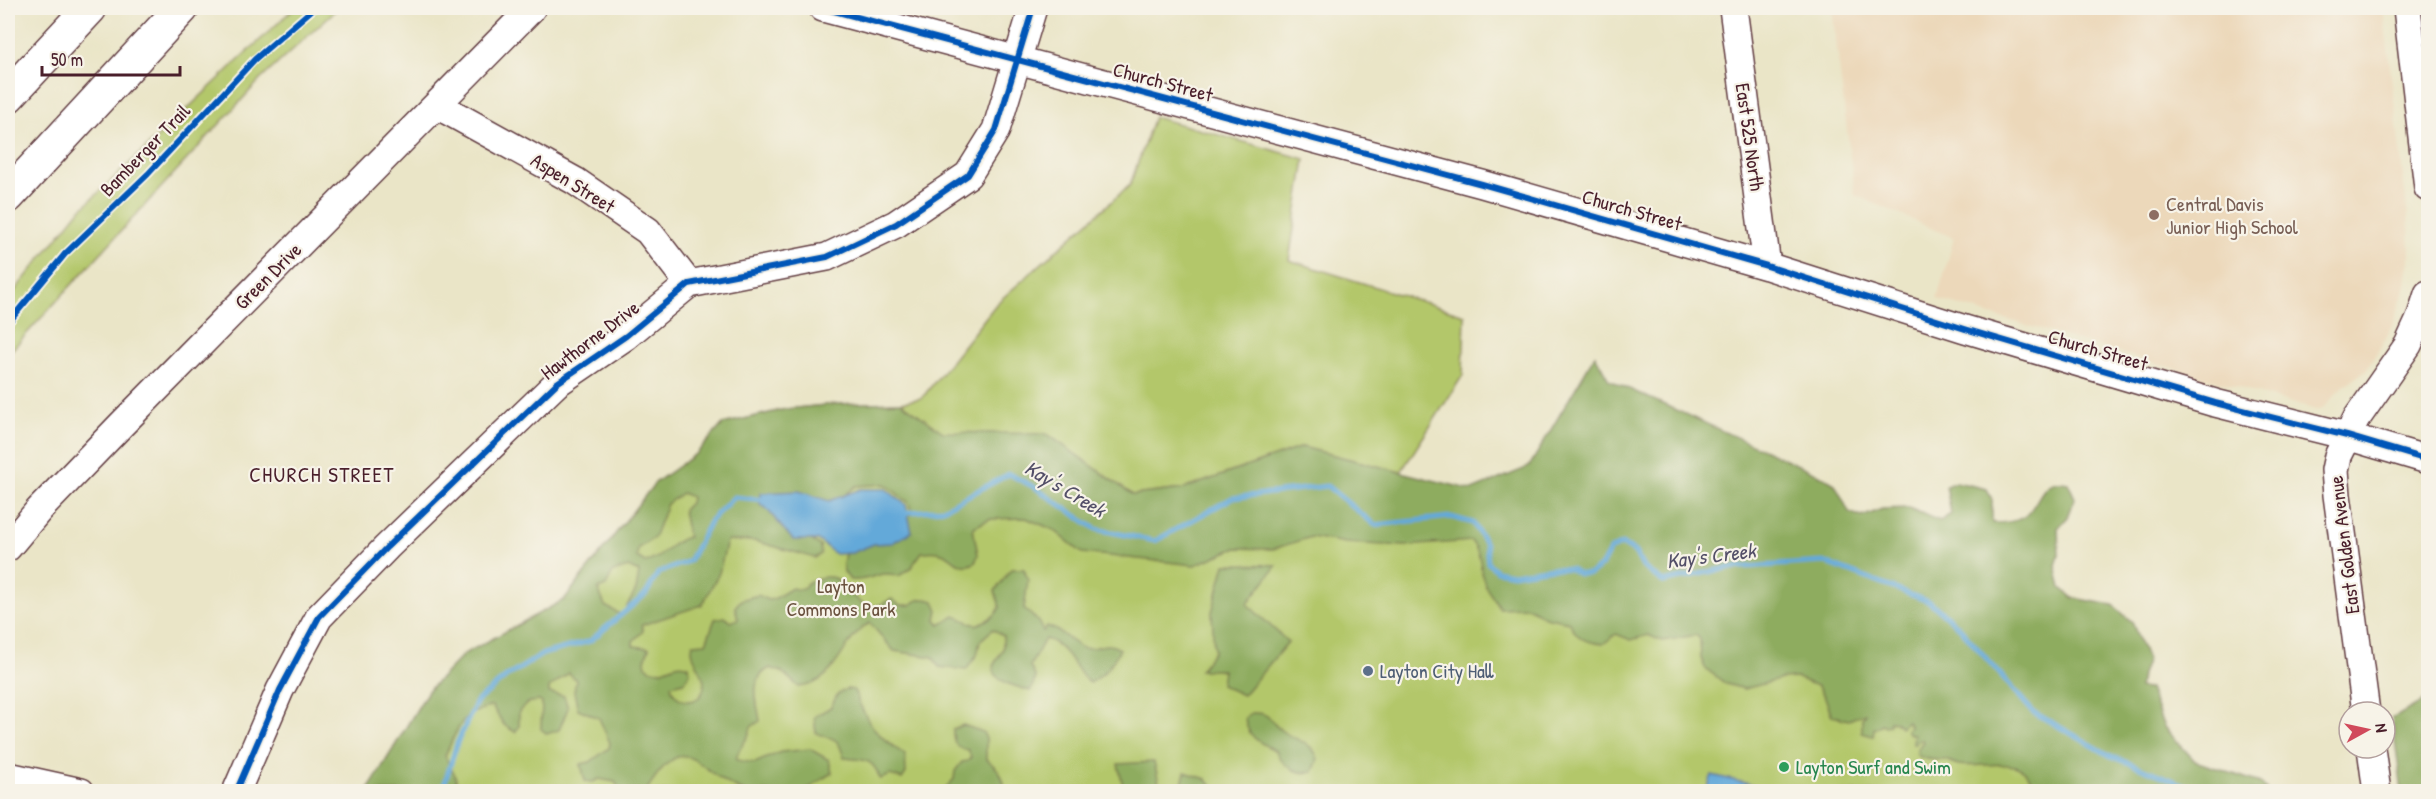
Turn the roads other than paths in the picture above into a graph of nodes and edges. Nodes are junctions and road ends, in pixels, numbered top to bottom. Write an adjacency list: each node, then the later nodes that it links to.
1 (90, 8): 9 (highway)
2 (182, 8): 13 (highway)
3 (532, 8): 10 (street, Green Drive)
4 (823, 8): 8 (street, Church Street)
5 (1033, 8): 8 (street, Hawthorne Drive)
6 (1733, 8): 14 (street, East 525 North)
7 (2407, 8): 11 (street)
8 (1017, 60): 14 (street, Church Street); 15 (street, Hawthorne Drive)
9 (8, 96)
10 (437, 105): 15 (street, Aspen Street); 19 (street, Green Drive)
11 (2427, 157): 12 (street)
12 (2428, 188)
13 (8, 196)
14 (1767, 266): 17 (street, Church Street)
15 (689, 284): 24 (street, Hawthorne Drive)
16 (2428, 294): 17 (street, East Golden Avenue)
17 (2348, 436): 18 (street, Church Street); 20 (street, East Golden Avenue)
18 (2428, 460)
19 (8, 547)
20 (2364, 700)
21 (2373, 760): 25 (street)
22 (8, 776): 23 (street)
23 (81, 792)
24 (236, 792)
25 (2377, 792)

